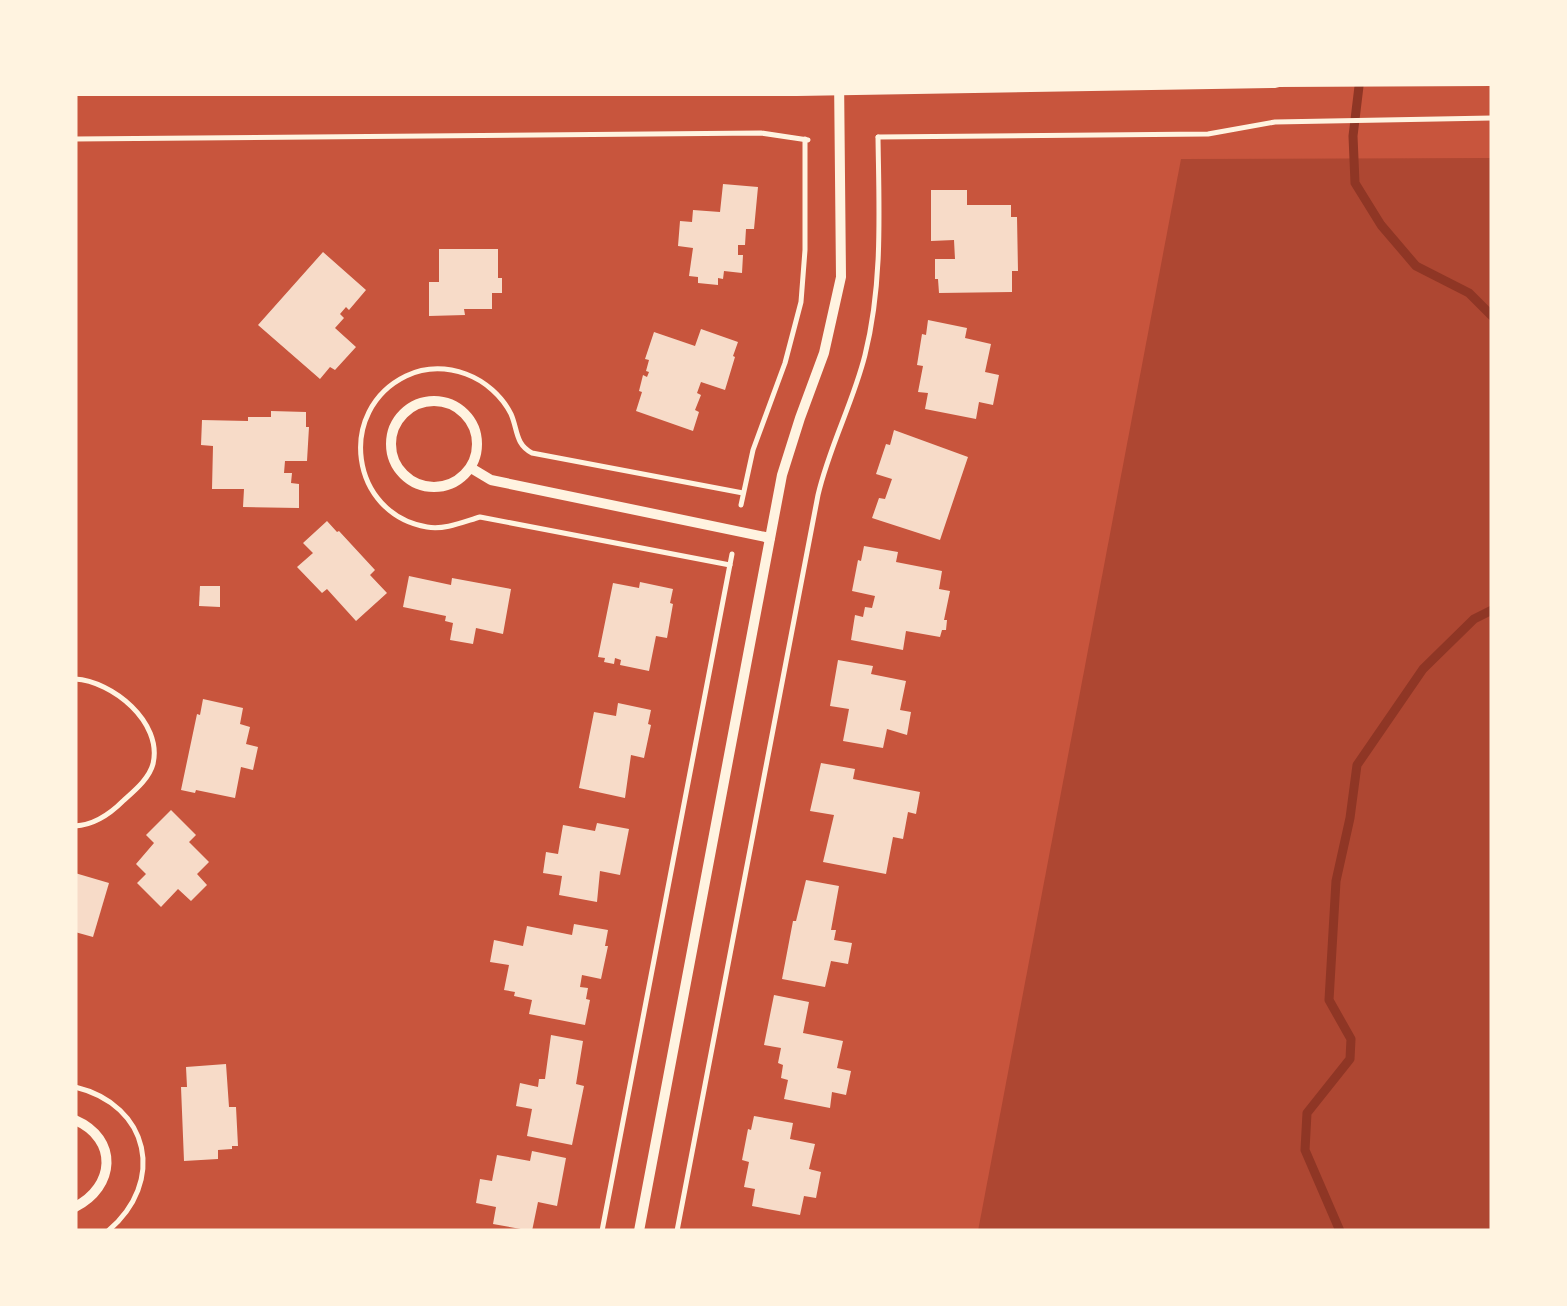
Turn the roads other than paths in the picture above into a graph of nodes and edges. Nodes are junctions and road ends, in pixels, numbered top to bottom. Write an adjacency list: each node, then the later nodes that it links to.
1 (1492, 77): 2 (street)
2 (1275, 78): 3 (main road)
3 (839, 80): 4 (main road); 6 (street)
4 (75, 86)
5 (471, 468): 5 (street); 6 (street)
6 (770, 538): 9 (street)
7 (75, 1120): 8 (street)
8 (75, 1207)
9 (639, 1231)

